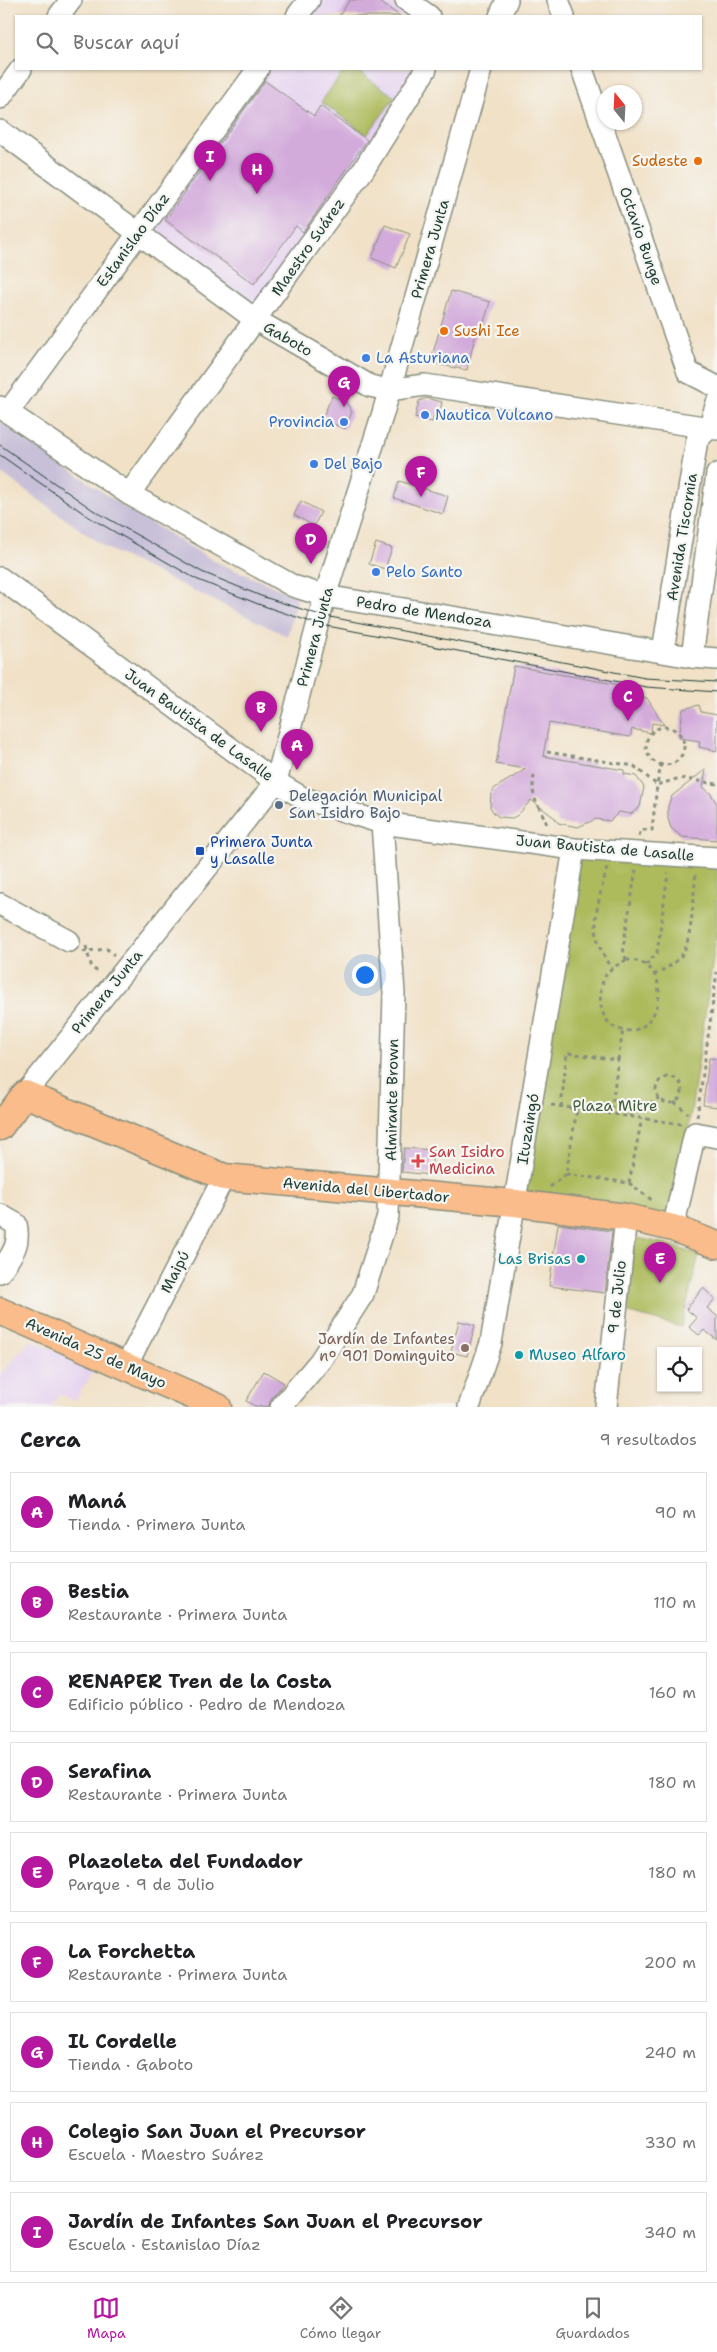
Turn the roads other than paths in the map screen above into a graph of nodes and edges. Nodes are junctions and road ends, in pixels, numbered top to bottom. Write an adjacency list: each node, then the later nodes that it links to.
1 (71, 0): 6 (street)
2 (308, 0): 7 (street)
3 (406, 0): 8 (street)
4 (508, 0): 9 (street)
5 (558, 0): 10 (street)
6 (60, 15)
7 (298, 15)
8 (428, 15)
9 (500, 15)
10 (564, 15)
11 (20, 70): 16 (street)
12 (257, 70): 18 (street, Estanislao Díaz)
13 (425, 70): 19 (street, Maestro Suárez)
14 (481, 70): 21 (street, Primera Junta)
15 (582, 70): 20 (street, Octavio Bunge)
16 (0, 98)
17 (0, 131): 18 (street, Gaboto)
18 (138, 233): 19 (street, Gaboto); 23 (street, Estanislao Díaz)
19 (256, 320): 21 (street, Gaboto); 26 (street, Maestro Suárez)
20 (717, 388)
21 (388, 390): 24 (street, Gaboto); 28 (street, Primera Junta)
22 (717, 403): 24 (street, Avenida Tiscornia)
23 (4, 409): 26 (street, Pedro de Mendoza)
24 (714, 432): 29 (street, Avenida Tiscornia)
25 (717, 474): 30 (street, Avenida Tiscornia)
26 (129, 494): 28 (street, Pedro de Mendoza)
27 (0, 578): 32 (street, Juan Bautista de Lasalle)
28 (325, 596): 29 (street, Pedro de Mendoza); 32 (street, Primera Junta)
29 (663, 651): 30 (street, Pedro de Mendoza)
30 (692, 657): 31 (street, Pedro de Mendoza)
31 (717, 659)
32 (276, 782): 33 (street, Juan Bautista de Lasalle); 38 (street, Primera Junta)
33 (382, 823): 34 (street, Juan Bautista de Lasalle); 42 (street, Almirante Brown)
34 (574, 849): 35 (street, Juan Bautista de Lasalle); 43 (street, Ituzaingó)
35 (717, 858)
36 (0, 904): 37 (street)
37 (80, 946)
38 (26, 1094): 39 (main road, Primera Junta); 41 (main road, Avenida del Libertador)
39 (0, 1127)
40 (717, 1137): 46 (street)
41 (224, 1177): 42 (main road, Avenida del Libertador); 50 (street, Maipú)
42 (390, 1192): 43 (main road, Avenida del Libertador); 52 (street, Almirante Brown)
43 (521, 1204): 45 (main road, Avenida del Libertador); 53 (street, Ituzaingó)
44 (0, 1215): 48 (street)
45 (626, 1217): 46 (main road, Avenida del Libertador); 54 (street, 9 de Julio)
46 (673, 1228): 47 (main road, Avenida del Libertador)
47 (717, 1245)
48 (0, 1272)
49 (0, 1311): 50 (main road, Avenida 25 de Mayo)
50 (126, 1366): 51 (main road, Avenida 25 de Mayo)
51 (218, 1407)
52 (281, 1407)
53 (469, 1407)
54 (606, 1407)

